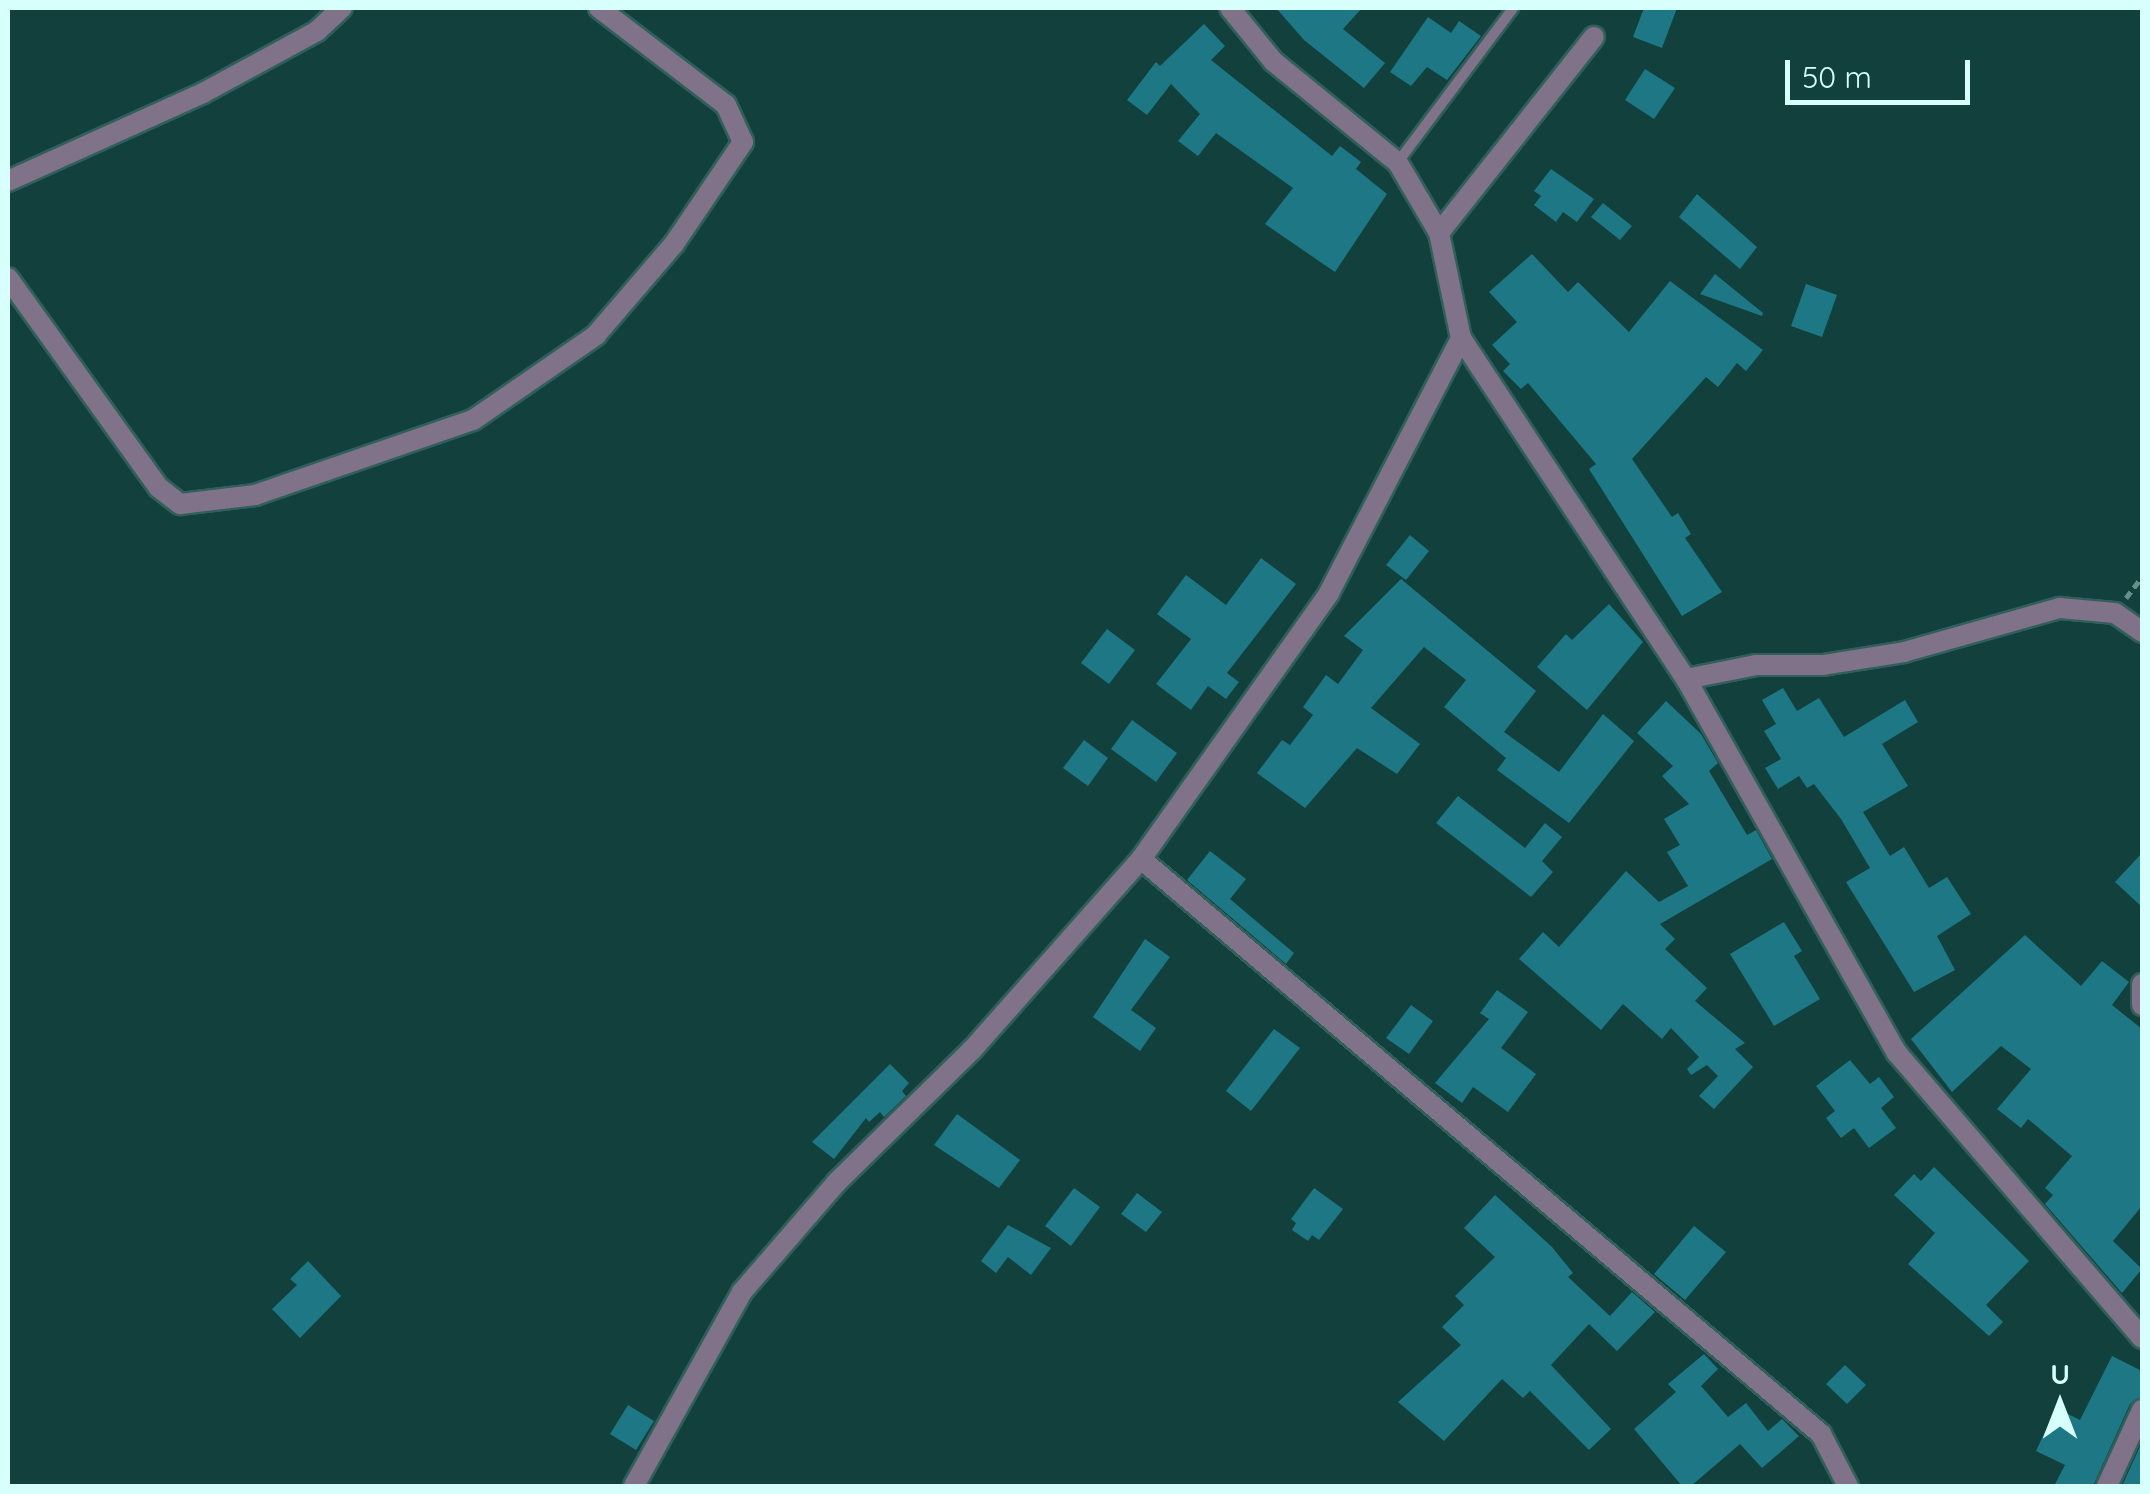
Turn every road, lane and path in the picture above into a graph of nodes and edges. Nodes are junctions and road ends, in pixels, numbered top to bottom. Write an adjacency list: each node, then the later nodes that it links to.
1 (342, 8): 7 (street)
2 (599, 8): 9 (street)
3 (1230, 8): 6 (street)
4 (1512, 8): 6 (lane)
5 (1594, 37): 8 (street)
6 (1398, 163): 8 (street)
7 (8, 180)
8 (1439, 234): 10 (street)
9 (8, 278)
10 (1462, 338): 12 (street); 13 (street)
11 (2142, 632): 12 (street)
12 (1686, 679): 16 (street)
13 (1141, 860): 18 (street); 19 (street)
14 (2142, 984): 15 (street)
15 (2142, 1005)
16 (2142, 1338)
17 (2142, 1410): 20 (street)
18 (634, 1486)
19 (1848, 1486)
20 (2107, 1486)

